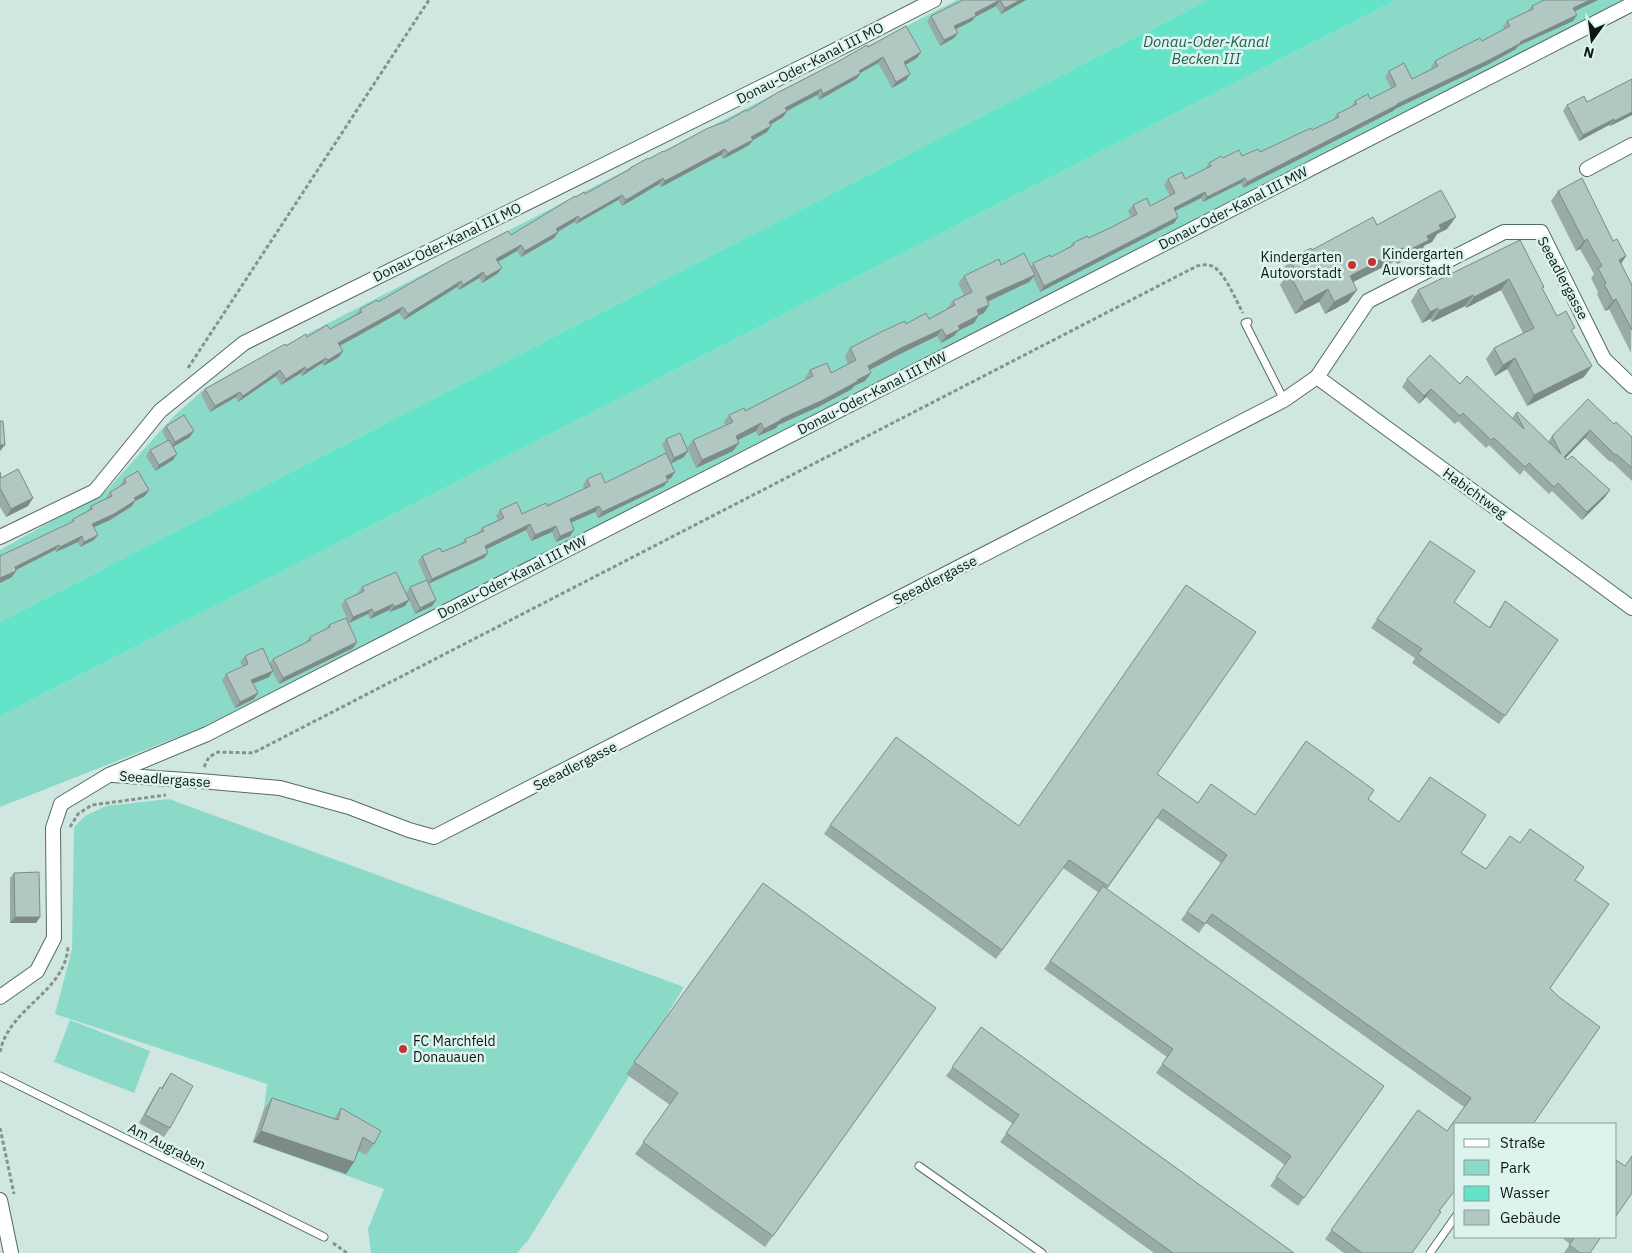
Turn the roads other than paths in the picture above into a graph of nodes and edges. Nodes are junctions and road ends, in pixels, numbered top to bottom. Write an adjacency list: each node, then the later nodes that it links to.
1 (934, 0): 9 (street, Donau-Oder-Kanal III MO)
2 (1632, 4): 11 (street, Donau-Oder-Kanal III MW)
3 (1632, 145): 4 (street)
4 (1587, 169)
5 (1248, 322): 8 (lane)
6 (1317, 377): 7 (street, Seeadlergasse); 8 (street, Seeadlergasse); 10 (street, Habichtweg)
7 (1632, 386)
8 (1284, 400): 11 (street, Seeadlergasse)
9 (0, 537)
10 (1632, 608)
11 (109, 775): 12 (street, Donau-Oder-Kanal III MW)
12 (0, 996)
13 (0, 1076): 17 (lane, Am Augraben)
14 (919, 1166): 19 (lane)
15 (0, 1200): 18 (street)
16 (1454, 1219): 20 (lane)
17 (324, 1237)
18 (11, 1253)
19 (1042, 1253)
20 (1430, 1253)

